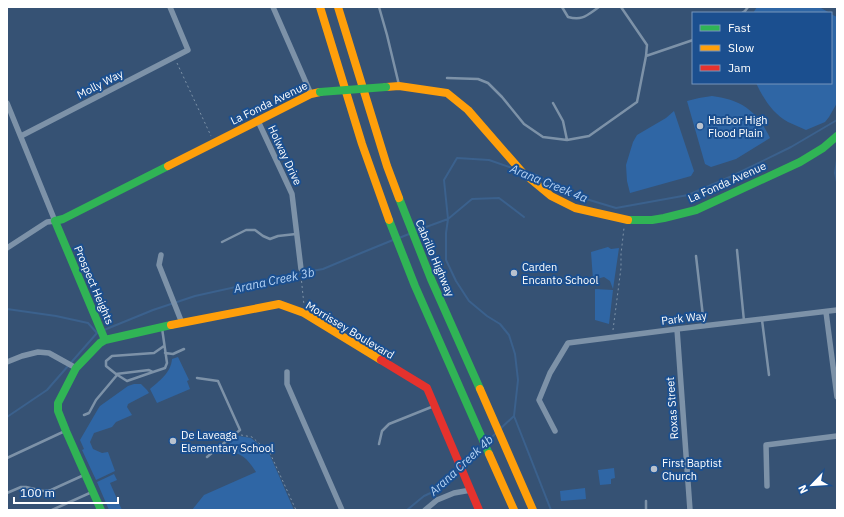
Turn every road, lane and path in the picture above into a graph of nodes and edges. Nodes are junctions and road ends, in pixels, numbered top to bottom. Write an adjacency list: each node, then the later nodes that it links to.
1 (170, 7): 11 (street, Molly Way)
2 (273, 7): 14 (street)
3 (320, 7): 75 (main road)
4 (338, 7): 76 (main road, Cabrillo Highway)
5 (379, 7): 13 (lane)
6 (562, 7): 7 (lane)
7 (599, 7)
8 (621, 7): 10 (lane)
9 (692, 40): 10 (lane)
10 (646, 56): 21 (lane)
11 (174, 57): 19 (street, Molly Way); 22 (path)
12 (447, 78): 21 (lane)
13 (399, 86): 14 (main road, La Fonda Avenue, bridge); 23 (main road, La Fonda Avenue)
14 (311, 94): 18 (main road, La Fonda Avenue)
15 (7, 103): 17 (street, Prospect Heights)
16 (552, 103): 21 (lane)
17 (9, 115): 19 (street, Prospect Heights)
18 (258, 120): 22 (main road, La Fonda Avenue); 25 (street, Holway Drive)
19 (20, 136): 24 (street, Prospect Heights)
20 (837, 136): 23 (main road, La Fonda Avenue)
21 (567, 140)
22 (214, 142): 24 (main road, La Fonda Avenue)
23 (625, 220): 41 (path)
24 (55, 221): 27 (street, La Fonda Avenue); 42 (main road, Prospect Heights)
25 (297, 234): 26 (lane); 31 (street, Holway Drive)
26 (222, 242)
27 (7, 248)
28 (737, 250): 36 (lane)
29 (161, 255): 37 (street)
30 (696, 256): 38 (lane)
31 (301, 269): 34 (path)
32 (837, 310): 33 (street, Park Way)
33 (826, 312): 35 (street, Park Way); 53 (street)
34 (304, 313): 37 (main road, Morrissey Boulevard); 54 (main road, Morrissey Boulevard)
35 (762, 319): 36 (street, Park Way); 51 (lane)
36 (744, 321): 38 (street, Park Way)
37 (182, 323): 39 (main road, Morrissey Boulevard)
38 (704, 326): 40 (street, Park Way)
39 (162, 327): 42 (main road, Morrissey Boulevard); 43 (lane)
40 (676, 329): 41 (street, Park Way); 78 (street, Roxas Street)
41 (612, 337): 57 (street, Park Way)
42 (105, 340): 47 (main road, Prospect Heights)
43 (164, 346): 45 (lane); 50 (lane)
44 (184, 349): 45 (lane)
45 (166, 353): 48 (lane)
46 (7, 362): 47 (street)
47 (76, 368): 56 (main road, Prospect Heights)
48 (153, 372): 50 (lane); 50 (lane)
49 (287, 372): 72 (street)
50 (117, 374): 55 (lane)
51 (769, 375)
52 (197, 378): 58 (lane)
53 (837, 397)
54 (434, 406): 60 (lane); 65 (main road, Morrissey Boulevard)
55 (84, 415)
56 (66, 431): 62 (lane); 63 (main road, Prospect Heights)
57 (555, 431)
58 (235, 434): 61 (lane); 71 (path)
59 (837, 436): 64 (street)
60 (379, 444)
61 (206, 456)
62 (7, 458)
63 (85, 474): 66 (main road, Prospect Heights); 67 (lane)
64 (768, 486)
65 (470, 490): 73 (street); 74 (main road, Morrissey Boulevard)
66 (92, 491): 69 (lane); 70 (main road, Prospect Heights)
67 (7, 494)
68 (646, 501): 77 (lane)
69 (52, 510)
70 (101, 510)
71 (296, 510)
72 (342, 510)
73 (425, 510)
74 (479, 510)
75 (514, 510)
76 (533, 510)
77 (646, 510)
78 (690, 510)

